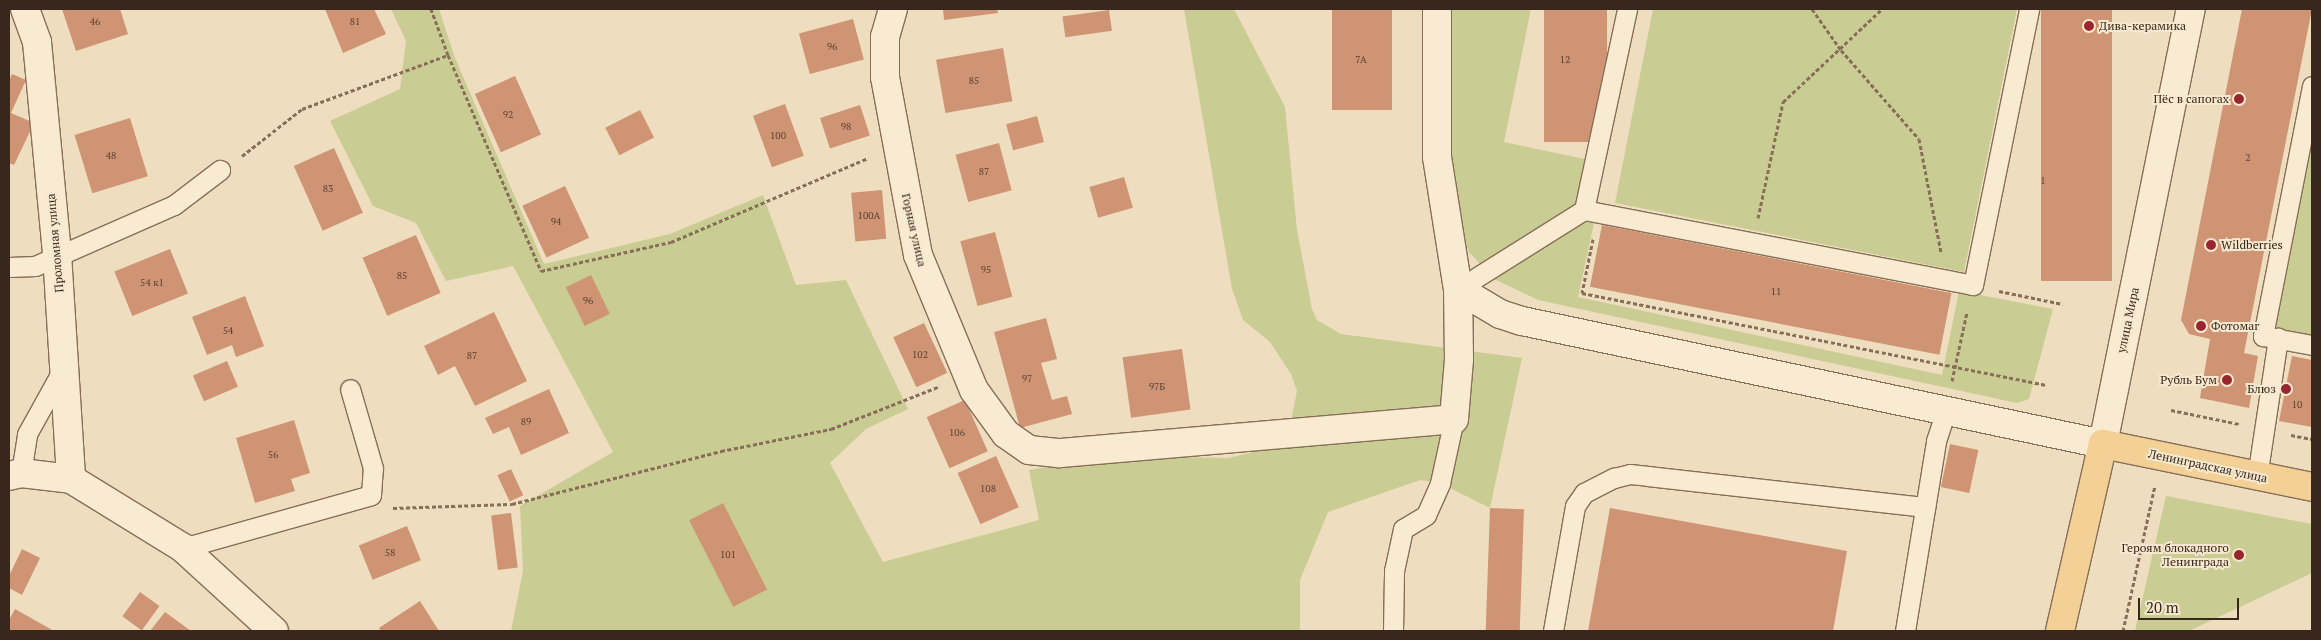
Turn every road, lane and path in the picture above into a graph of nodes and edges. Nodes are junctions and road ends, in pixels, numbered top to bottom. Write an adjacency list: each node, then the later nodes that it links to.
1 (25, 9): 17 (street, Проломная улица)
2 (430, 9): 11 (path)
3 (894, 9): 13 (street, Горная улица)
4 (1437, 9): 21 (street)
5 (1627, 9): 15 (lane)
6 (1812, 9): 10 (path)
7 (1882, 9): 10 (path)
8 (2029, 9): 20 (lane)
9 (2191, 9): 32 (street, улица Мира)
10 (1842, 50): 16 (path); 19 (path)
11 (448, 55): 13 (path); 14 (path)
12 (2312, 86): 23 (lane)
13 (896, 145): 27 (street, Горная улица)
14 (220, 170): 17 (lane)
15 (1591, 211): 16 (lane); 21 (lane); 26 (path)
16 (1753, 243): 19 (lane)
17 (57, 254): 18 (lane); 25 (street, Проломная улица)
18 (9, 267)
19 (1946, 280): 20 (lane)
20 (1973, 285): 22 (path); 26 (path)
21 (1458, 289): 30 (street); 31 (street)
22 (2063, 304)
23 (2278, 338): 24 (lane); 34 (lane)
24 (2312, 345)
25 (64, 367): 33 (lane); 35 (street, Проломная улица)
26 (1955, 367): 28 (path); 30 (path)
27 (966, 376): 31 (street, Горная улица); 38 (path)
28 (2045, 385)
29 (350, 389): 38 (lane)
30 (1946, 411): 32 (street); 39 (lane)
31 (1454, 419): 42 (lane)
32 (2103, 444): 34 (main road, Ленинградская улица); 45 (main road, улица Мира)
33 (15, 474): 35 (street)
34 (2257, 477): 37 (main road, Ленинградская улица)
35 (71, 479): 40 (street)
36 (2156, 482): 46 (path)
37 (2312, 487)
38 (371, 495): 40 (lane)
39 (1925, 507): 43 (lane); 44 (lane)
40 (183, 548): 41 (street)
41 (274, 631)
42 (1393, 631)
43 (1553, 631)
44 (1904, 631)
45 (2060, 631)
46 (2123, 631)

